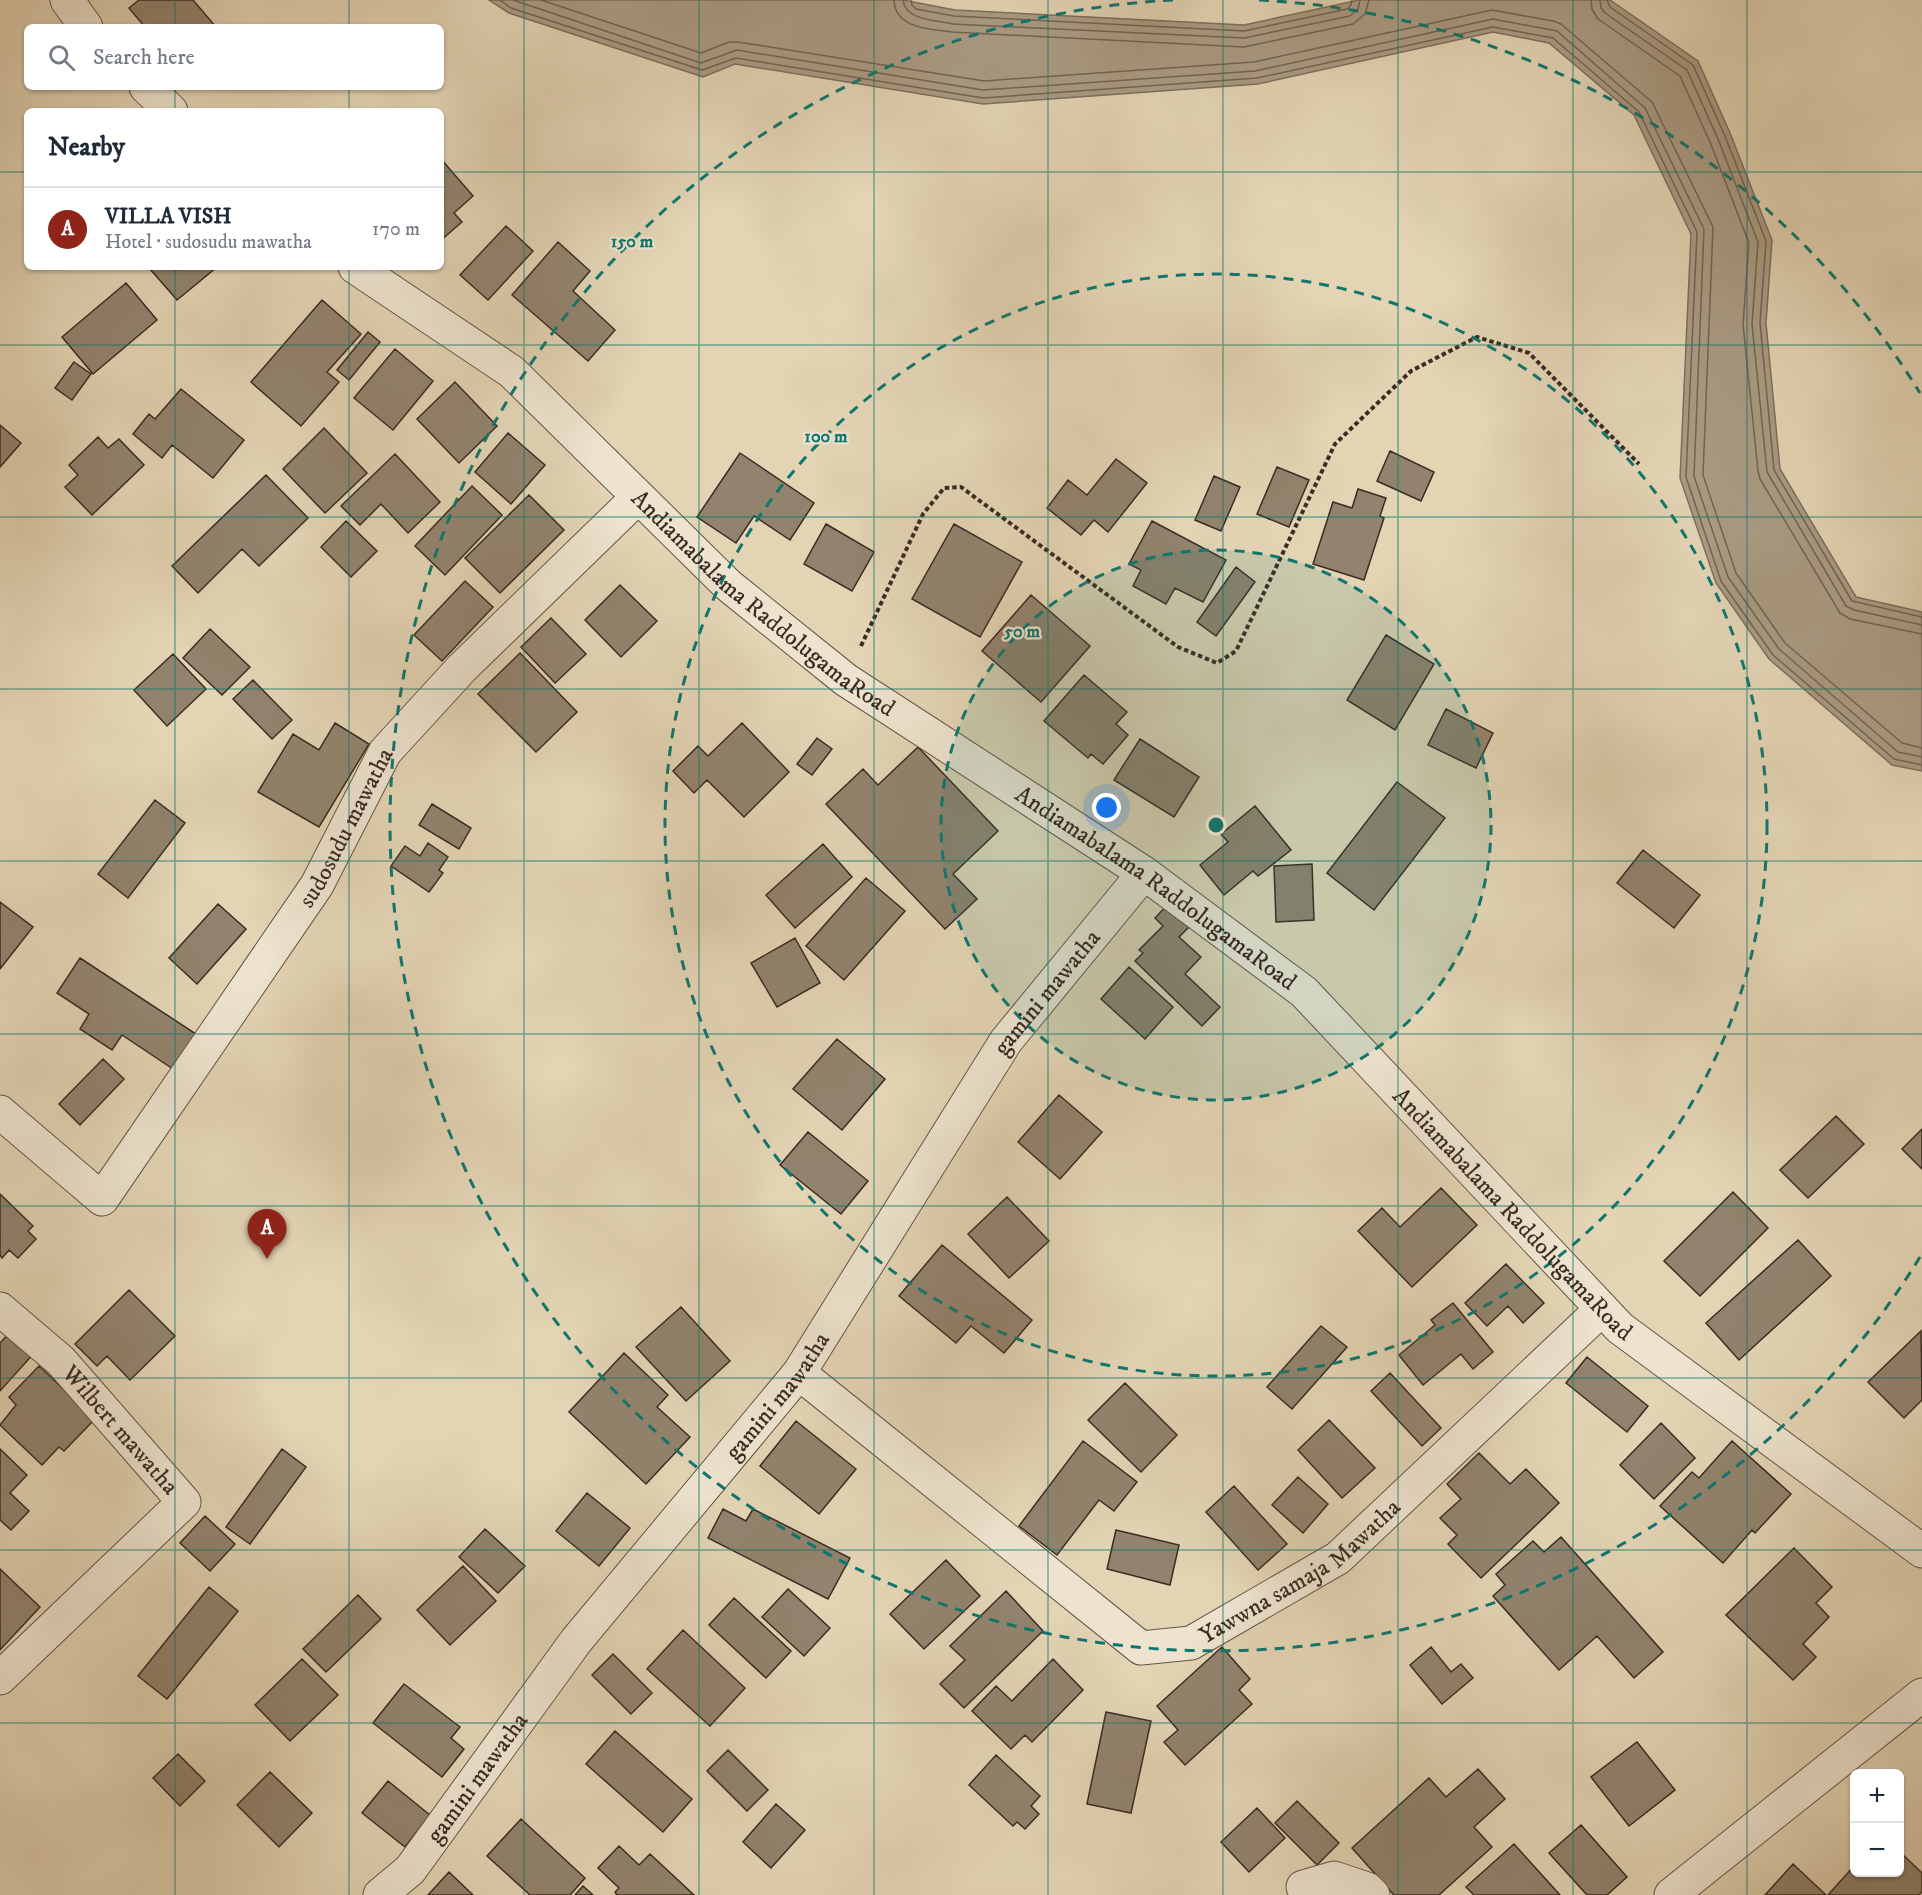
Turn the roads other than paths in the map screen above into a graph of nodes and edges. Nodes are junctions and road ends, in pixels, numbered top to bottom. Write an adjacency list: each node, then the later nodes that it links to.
1 (67, 0): 2 (street)
2 (84, 24)
3 (149, 90): 4 (street)
4 (168, 108)
5 (359, 270): 6 (street, Andiamabalama RaddolugamaRoad)
6 (638, 497): 7 (street, Andiamabalama RaddolugamaRoad); 8 (street, sudosudu mawatha)
7 (1144, 873): 10 (street, Andiamabalama RaddolugamaRoad); 11 (street, gamini mawatha)
8 (0, 1112)
9 (0, 1309): 13 (street, Wilbert mawatha)
10 (1602, 1309): 11 (street, Yawwna samaja Mawatha); 12 (street, Andiamabalama RaddolugamaRoad)
11 (799, 1373): 16 (street, gamini mawatha)
12 (1922, 1551)
13 (0, 1678)
14 (1922, 1695): 18 (street)
15 (1303, 1887): 17 (street)
16 (380, 1895)
17 (1373, 1895)
18 (1671, 1895)

